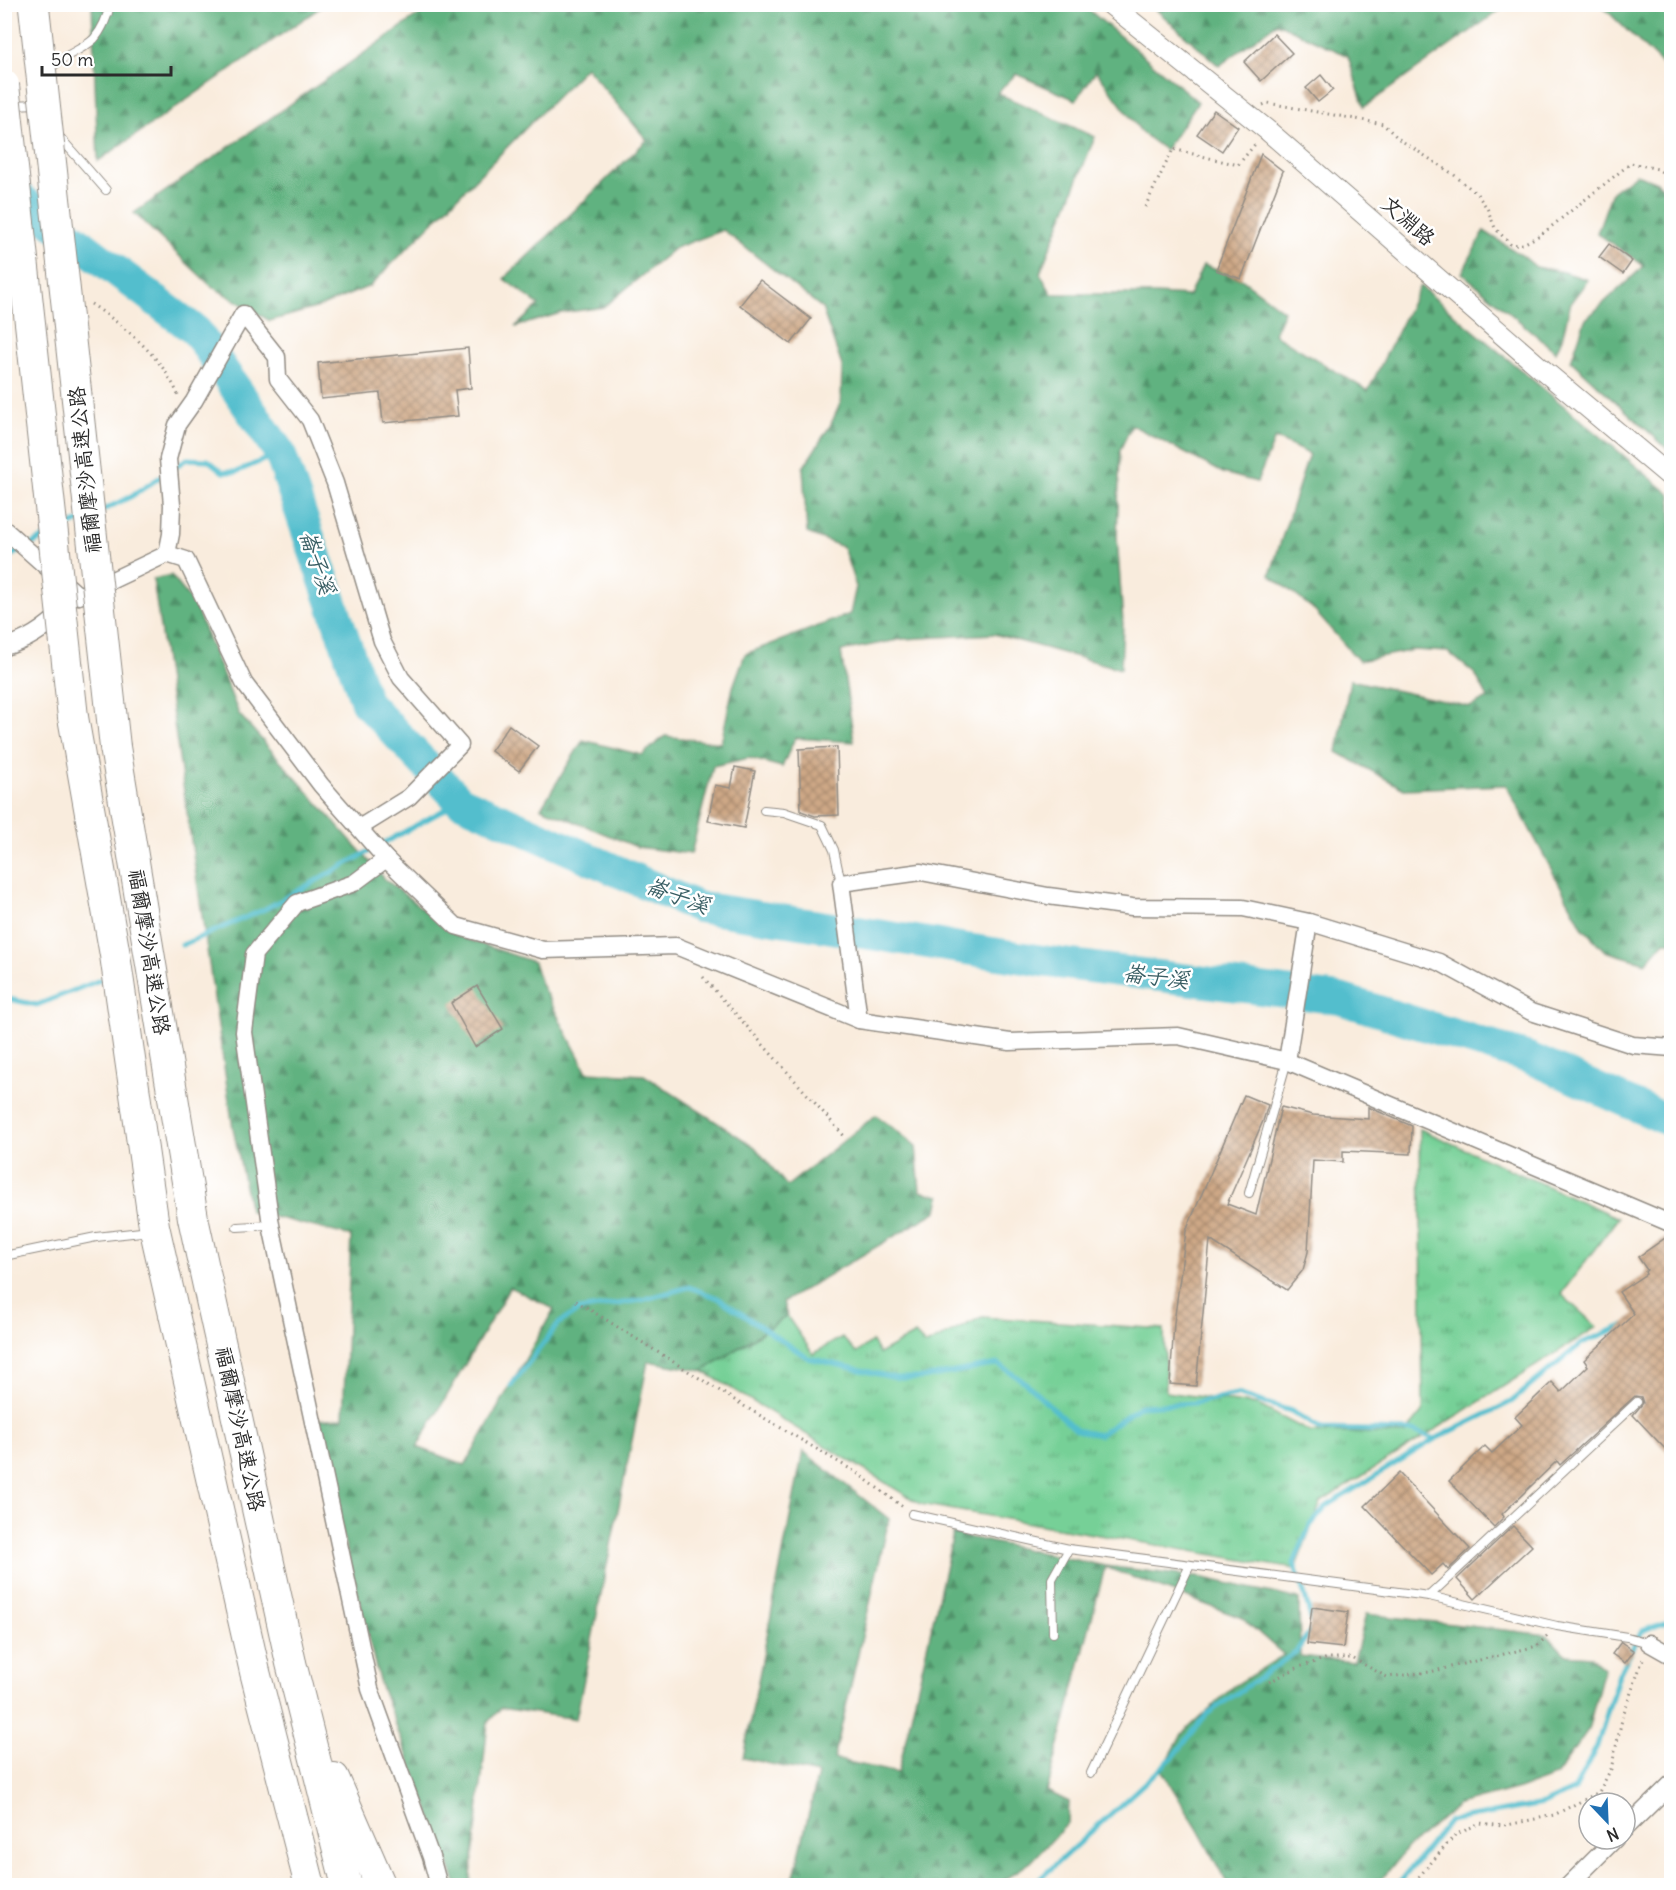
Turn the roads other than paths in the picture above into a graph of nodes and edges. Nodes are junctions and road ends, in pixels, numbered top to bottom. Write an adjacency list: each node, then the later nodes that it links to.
1 (110, 4): 5 (lane)
2 (1110, 4): 8 (street, 文淵路)
3 (34, 6): 35 (highway, 福爾摩沙高速公路, bridge)
4 (4, 86): 36 (highway, 福爾摩沙高速公路, bridge)
5 (42, 104): 6 (lane); 7 (lane)
6 (4, 106)
7 (106, 190)
8 (1671, 478)
9 (4, 529): 11 (street)
10 (167, 554): 11 (street); 14 (street); 14 (street)
11 (79, 596): 12 (street)
12 (4, 647)
13 (764, 810): 16 (lane)
14 (359, 828): 15 (street)
15 (386, 859): 18 (street); 23 (street)
16 (841, 883): 17 (street); 18 (street)
17 (1309, 922): 19 (street); 20 (street)
18 (858, 1020): 20 (street)
19 (1671, 1048)
20 (1287, 1061): 21 (lane); 22 (street)
21 (1249, 1193)
22 (1671, 1224)
23 (271, 1225): 24 (lane); 45 (street)
24 (237, 1227)
25 (141, 1232): 26 (lane)
26 (4, 1256)
27 (1637, 1402): 31 (lane)
28 (912, 1514): 29 (lane)
29 (1069, 1549): 30 (lane); 32 (lane)
30 (1190, 1565): 31 (lane); 37 (lane)
31 (1429, 1596): 33 (lane)
32 (1053, 1633)
33 (1649, 1643): 34 (street)
34 (1671, 1656)
35 (300, 1701): 43 (highway, 福爾摩沙高速公路); 44 (highway)
36 (266, 1714): 41 (highway); 42 (highway, 福爾摩沙高速公路)
37 (1091, 1773)
38 (1671, 1783): 39 (street)
39 (1637, 1817)
40 (1603, 1851): 46 (street)
41 (297, 1886)
42 (310, 1886)
43 (347, 1886)
44 (381, 1886)
45 (439, 1886)
46 (1569, 1886)

